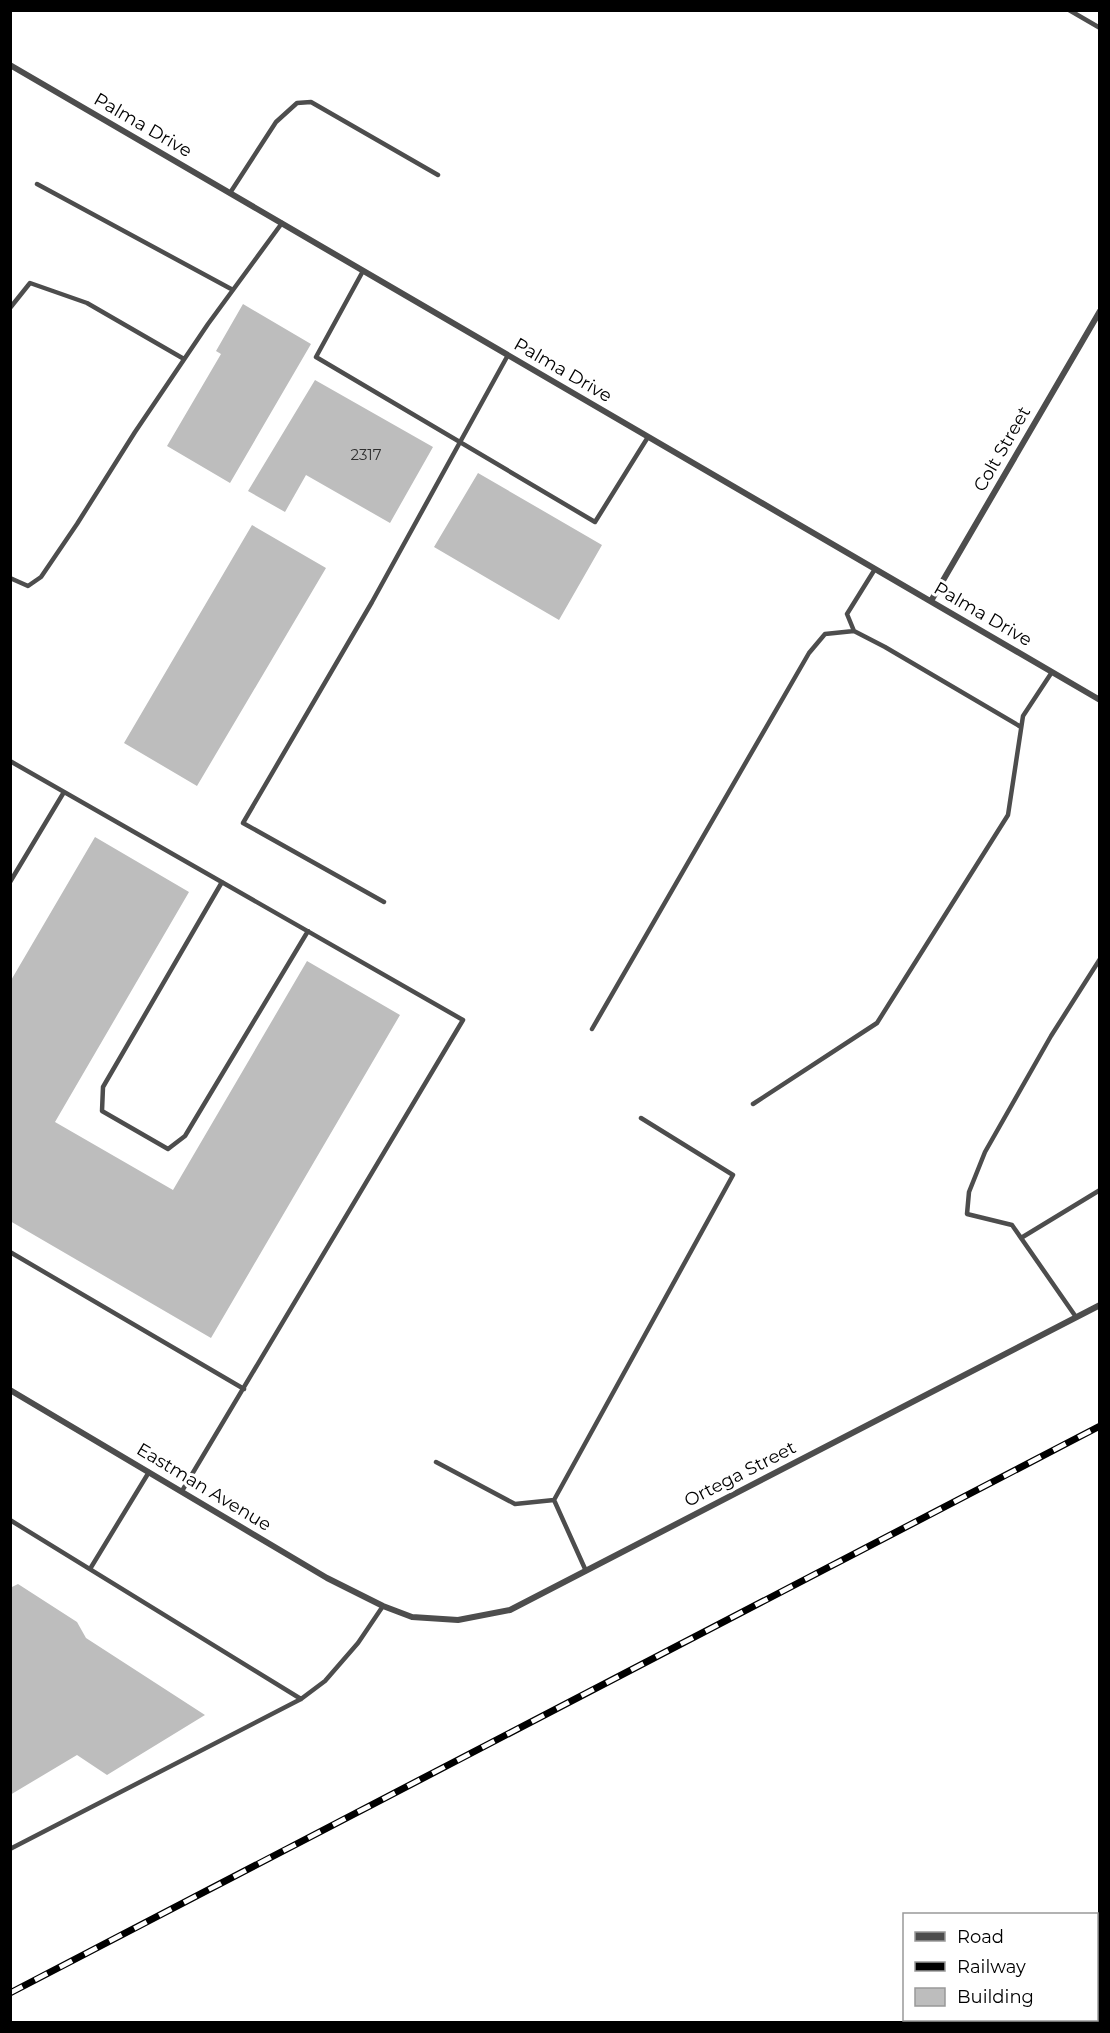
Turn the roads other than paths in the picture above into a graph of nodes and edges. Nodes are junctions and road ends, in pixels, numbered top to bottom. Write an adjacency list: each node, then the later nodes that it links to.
1 (1069, 10): 2 (lane)
2 (1100, 28)
3 (10, 65): 6 (street, Palma Drive)
4 (438, 175): 6 (lane)
5 (37, 184): 9 (lane)
6 (230, 193): 7 (street, Palma Drive)
7 (282, 223): 8 (street, Palma Drive); 9 (lane)
8 (363, 271): 12 (street, Palma Drive); 15 (lane)
9 (233, 290): 13 (lane)
10 (10, 308): 13 (lane)
11 (1100, 311): 18 (street, Colt Street)
12 (508, 355): 14 (street, Palma Drive); 15 (lane)
13 (184, 359): 17 (lane)
14 (648, 437): 15 (lane); 16 (street, Palma Drive)
15 (460, 441): 27 (lane)
16 (875, 568): 18 (street, Palma Drive); 19 (lane)
17 (10, 578)
18 (931, 601): 20 (street, Palma Drive)
19 (854, 631): 22 (lane); 30 (lane)
20 (1052, 672): 21 (street, Palma Drive); 22 (lane)
21 (1100, 700)
22 (1022, 727): 31 (lane)
23 (10, 761): 24 (lane)
24 (64, 792): 25 (lane); 26 (lane)
25 (10, 882)
26 (222, 882): 28 (lane); 28 (lane)
27 (384, 902)
28 (308, 931): 38 (lane)
29 (1100, 959): 34 (lane)
30 (592, 1029)
31 (753, 1104)
32 (641, 1118): 43 (lane)
33 (1100, 1190): 34 (lane)
34 (1021, 1238): 37 (lane)
35 (10, 1252): 38 (lane)
36 (1100, 1305): 37 (street, Ortega Street)
37 (1076, 1317): 46 (street, Ortega Street)
38 (244, 1389): 42 (lane)
39 (10, 1390): 41 (street, Eastman Avenue)
40 (436, 1462): 43 (lane)
41 (149, 1472): 42 (street, Eastman Avenue); 45 (lane)
42 (182, 1491): 47 (street, Eastman Avenue)
43 (554, 1500): 46 (lane)
44 (10, 1520): 45 (lane)
45 (90, 1569): 48 (lane)
46 (586, 1571): 47 (street, Ortega Street)
47 (383, 1606): 48 (lane)
48 (301, 1699): 49 (lane)
49 (10, 1849)

